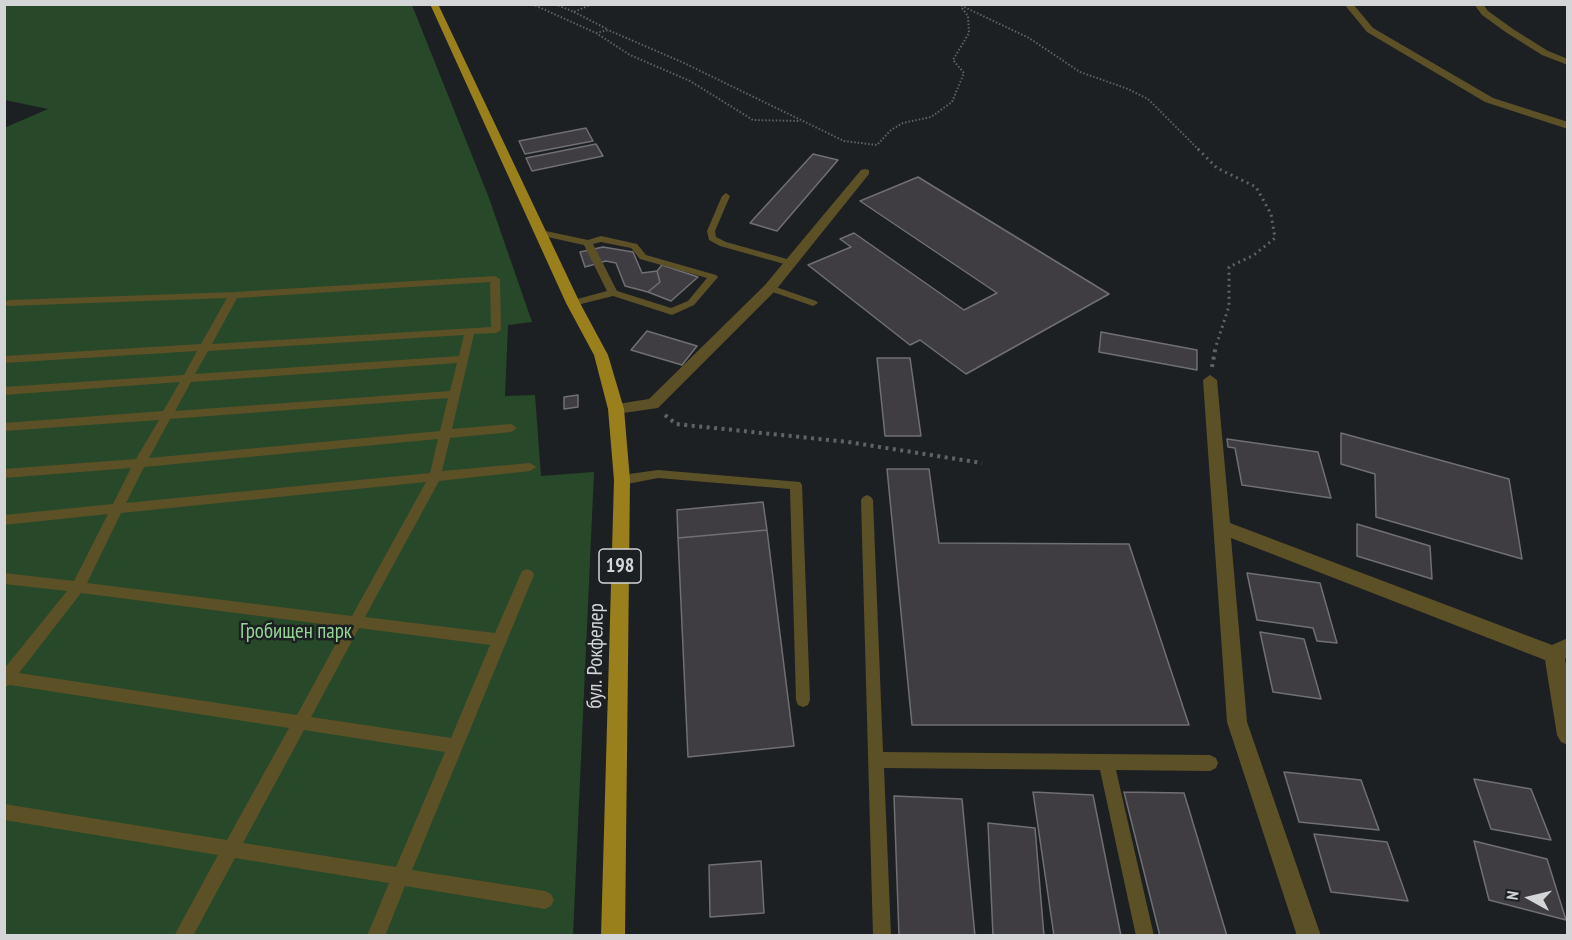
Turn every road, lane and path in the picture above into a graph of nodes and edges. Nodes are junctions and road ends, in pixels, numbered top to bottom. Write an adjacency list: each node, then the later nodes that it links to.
1 (435, 4): 16 (main road, бул. Рокфелер / 198)
2 (532, 4): 10 (path)
3 (555, 4): 8 (path)
4 (592, 4): 8 (path)
5 (1348, 4): 13 (street)
6 (1478, 4): 11 (street)
7 (958, 5): 12 (path); 30 (path)
8 (574, 12): 9 (path)
9 (608, 30): 10 (path); 12 (path)
10 (596, 33): 12 (path)
11 (1568, 62)
12 (802, 121)
13 (1568, 126)
14 (864, 172): 18 (street)
15 (726, 196): 18 (lane)
16 (541, 233): 17 (lane); 23 (main road, бул. Рокфелер / 198)
17 (588, 243): 20 (lane); 20 (lane)
18 (791, 263): 19 (street)
19 (770, 288): 24 (lane); 33 (street)
20 (613, 293): 23 (lane)
21 (234, 295): 22 (lane); 25 (lane); 26 (lane)
22 (9, 303)
23 (573, 303): 34 (main road, бул. Рокфелер / 198)
24 (813, 303)
25 (470, 331): 26 (lane); 27 (lane)
26 (205, 348): 28 (lane); 29 (lane)
27 (464, 359): 29 (lane); 32 (lane)
28 (4, 360)
29 (188, 378): 31 (lane); 35 (lane)
30 (1210, 380): 48 (street)
31 (4, 391)
32 (455, 394): 35 (lane); 38 (lane)
33 (653, 404): 34 (street); 40 (path)
34 (616, 409): 44 (main road, бул. Рокфелер / 198)
35 (167, 415): 36 (lane); 39 (lane)
36 (4, 427)
37 (511, 428): 38 (lane)
38 (446, 434): 39 (lane); 43 (lane)
39 (140, 463): 42 (lane); 46 (lane)
40 (982, 463)
41 (530, 467): 43 (lane)
42 (4, 474)
43 (435, 477): 46 (lane); 52 (lane)
44 (622, 480): 56 (lane); 69 (main road, бул. Рокфелер / 198)
45 (867, 500): 60 (lane)
46 (117, 509): 47 (lane); 51 (lane)
47 (4, 520)
48 (1220, 526): 54 (street); 72 (street)
49 (527, 575): 53 (lane)
50 (4, 578): 51 (lane)
51 (78, 587): 52 (lane); 55 (lane)
52 (357, 622): 53 (lane); 57 (lane)
53 (500, 640): 59 (lane)
54 (1561, 650): 58 (street)
55 (5, 679): 57 (lane)
56 (803, 700)
57 (301, 723): 59 (lane); 64 (lane)
58 (1568, 735)
59 (455, 746): 65 (lane)
60 (876, 760): 61 (lane); 70 (lane)
61 (1106, 762): 62 (lane); 71 (lane)
62 (1210, 763)
63 (4, 812): 64 (lane)
64 (231, 849): 65 (lane); 67 (lane)
65 (401, 877): 66 (lane); 68 (lane)
66 (545, 900)
67 (183, 936)
68 (376, 936)
69 (613, 936)
70 (882, 936)
71 (1145, 936)
72 (1309, 936)

